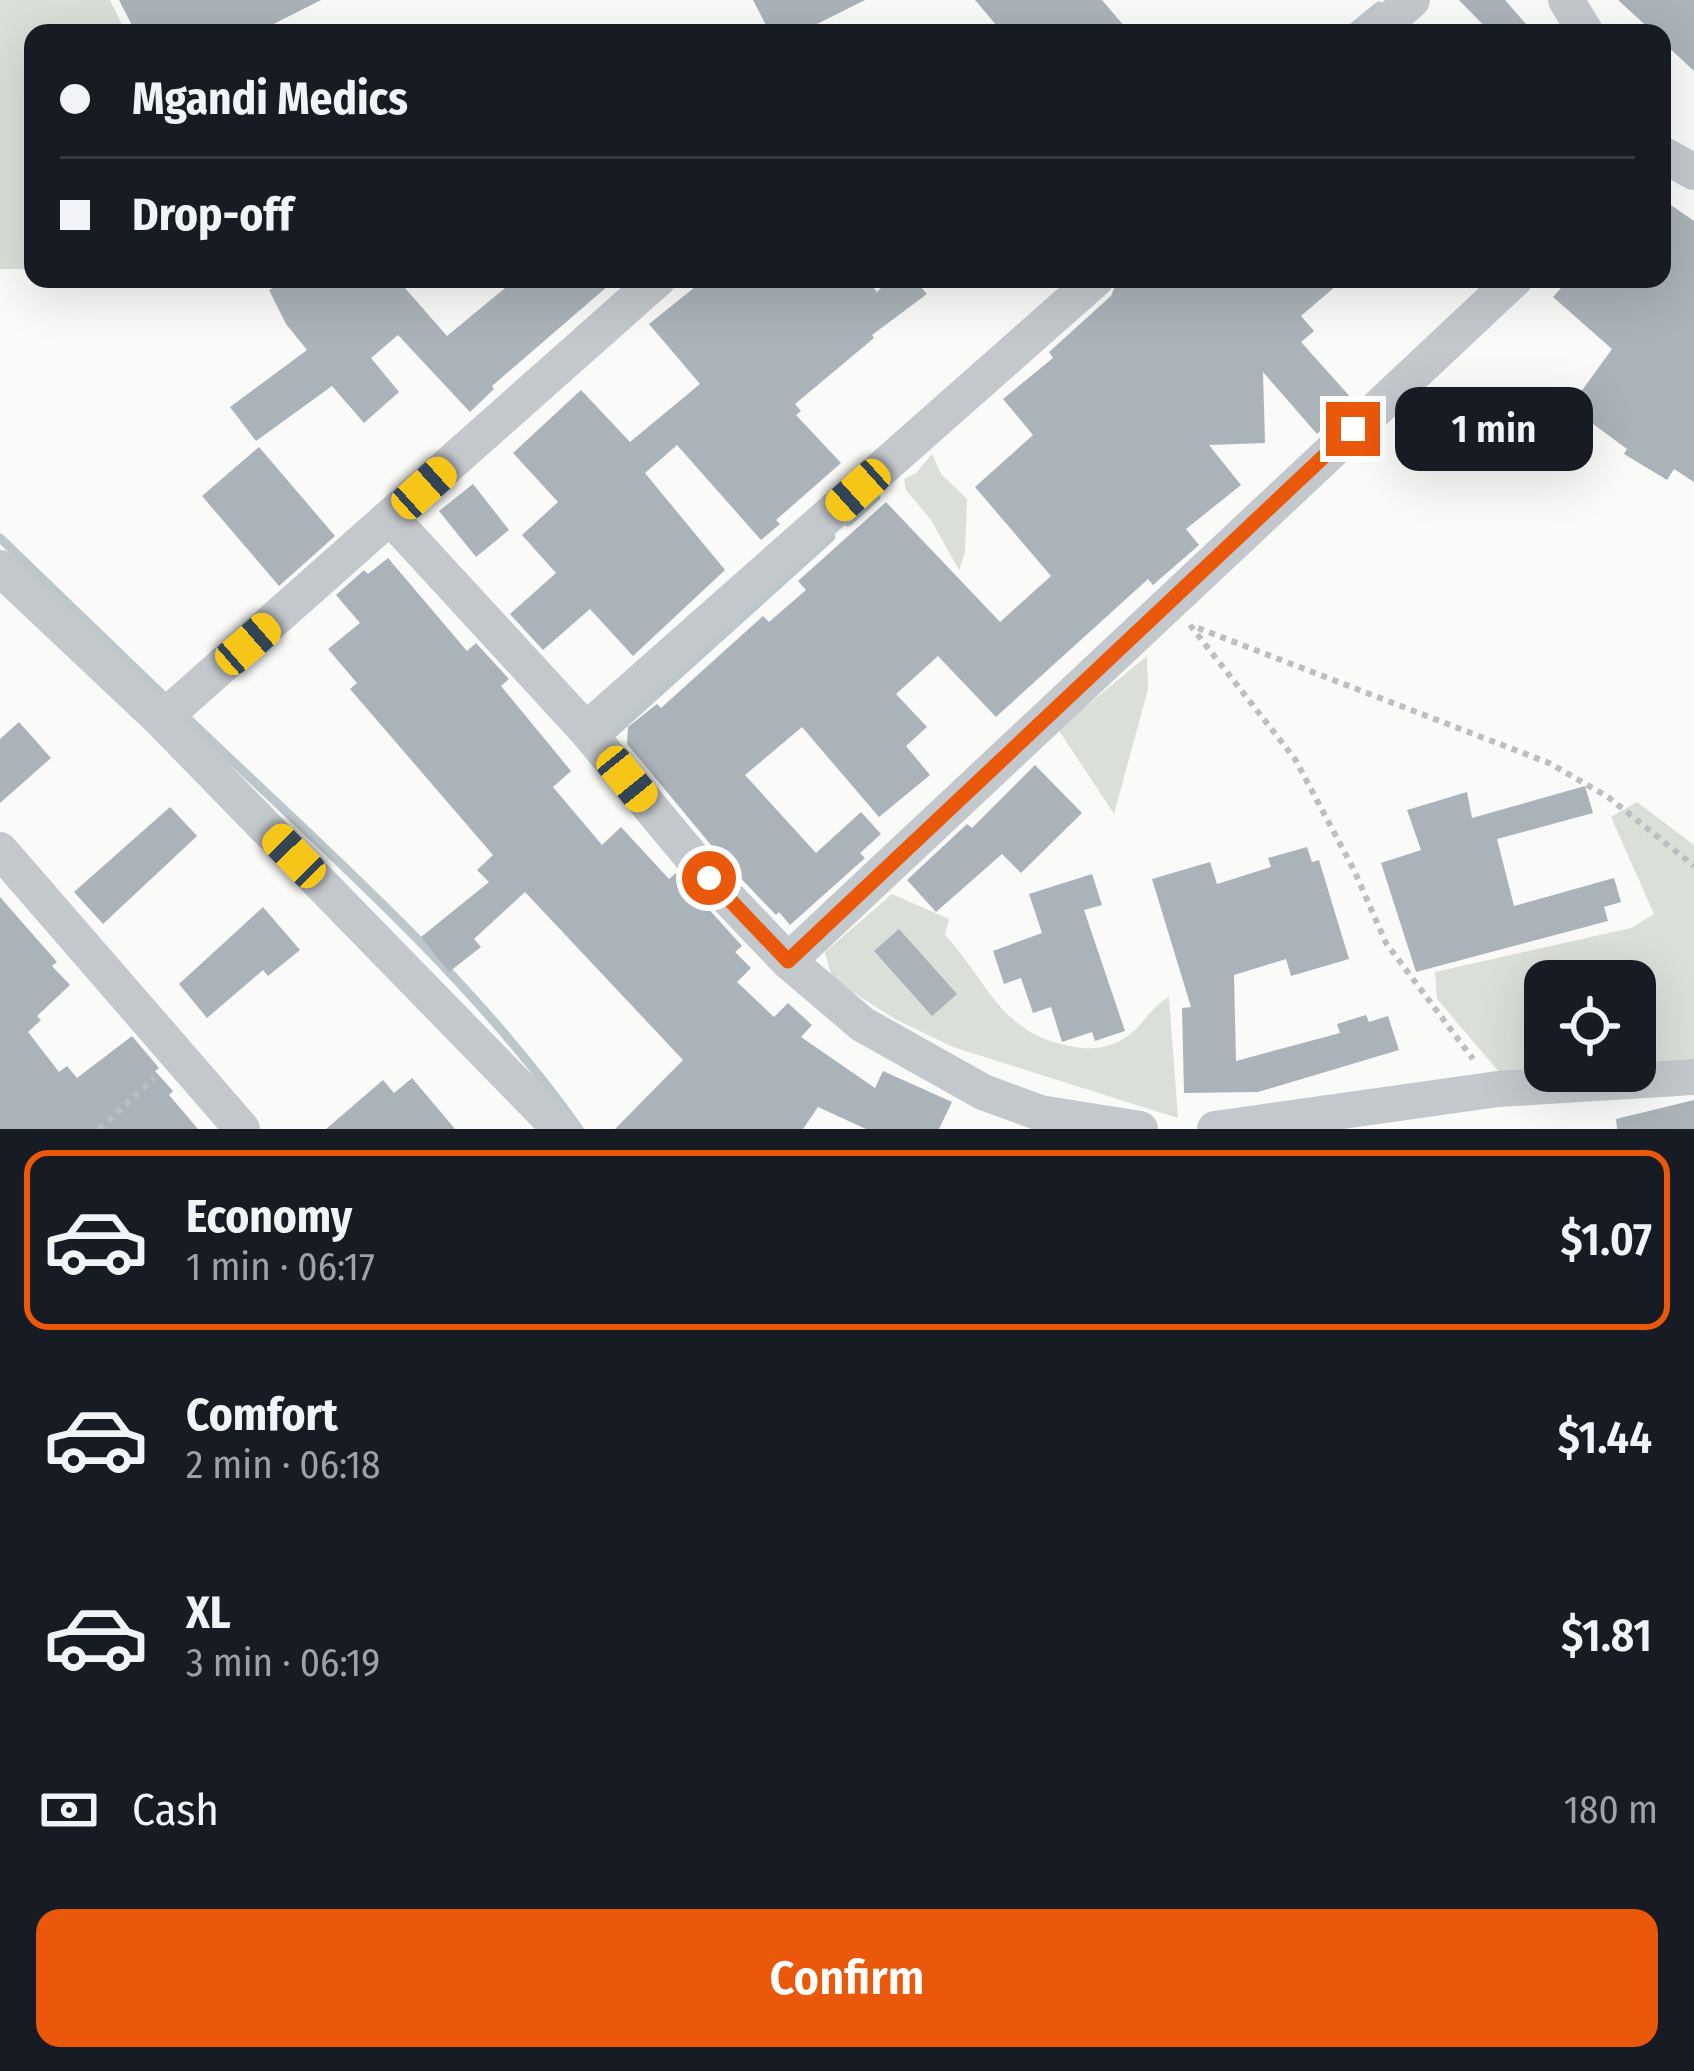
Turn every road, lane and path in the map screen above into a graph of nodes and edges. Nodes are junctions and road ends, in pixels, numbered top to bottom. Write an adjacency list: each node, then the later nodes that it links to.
1 (1412, 0): 2 (street)
2 (1385, 24)
3 (648, 288): 6 (street)
4 (1086, 288): 11 (street)
5 (1505, 288): 8 (street)
6 (391, 518): 10 (street); 11 (street)
7 (0, 568): 10 (street)
8 (1160, 610): 9 (path); 14 (street)
9 (1193, 626): 13 (path); 17 (path)
10 (160, 720): 20 (street)
11 (586, 730): 14 (street)
12 (0, 850): 15 (street)
13 (1694, 866)
14 (788, 961): 21 (street)
15 (179, 1056): 18 (path); 19 (street)
16 (1694, 1077): 17 (street)
17 (1498, 1089): 22 (street)
18 (99, 1129)
19 (242, 1129)
20 (560, 1129)
21 (1140, 1129)
22 (1215, 1129)

